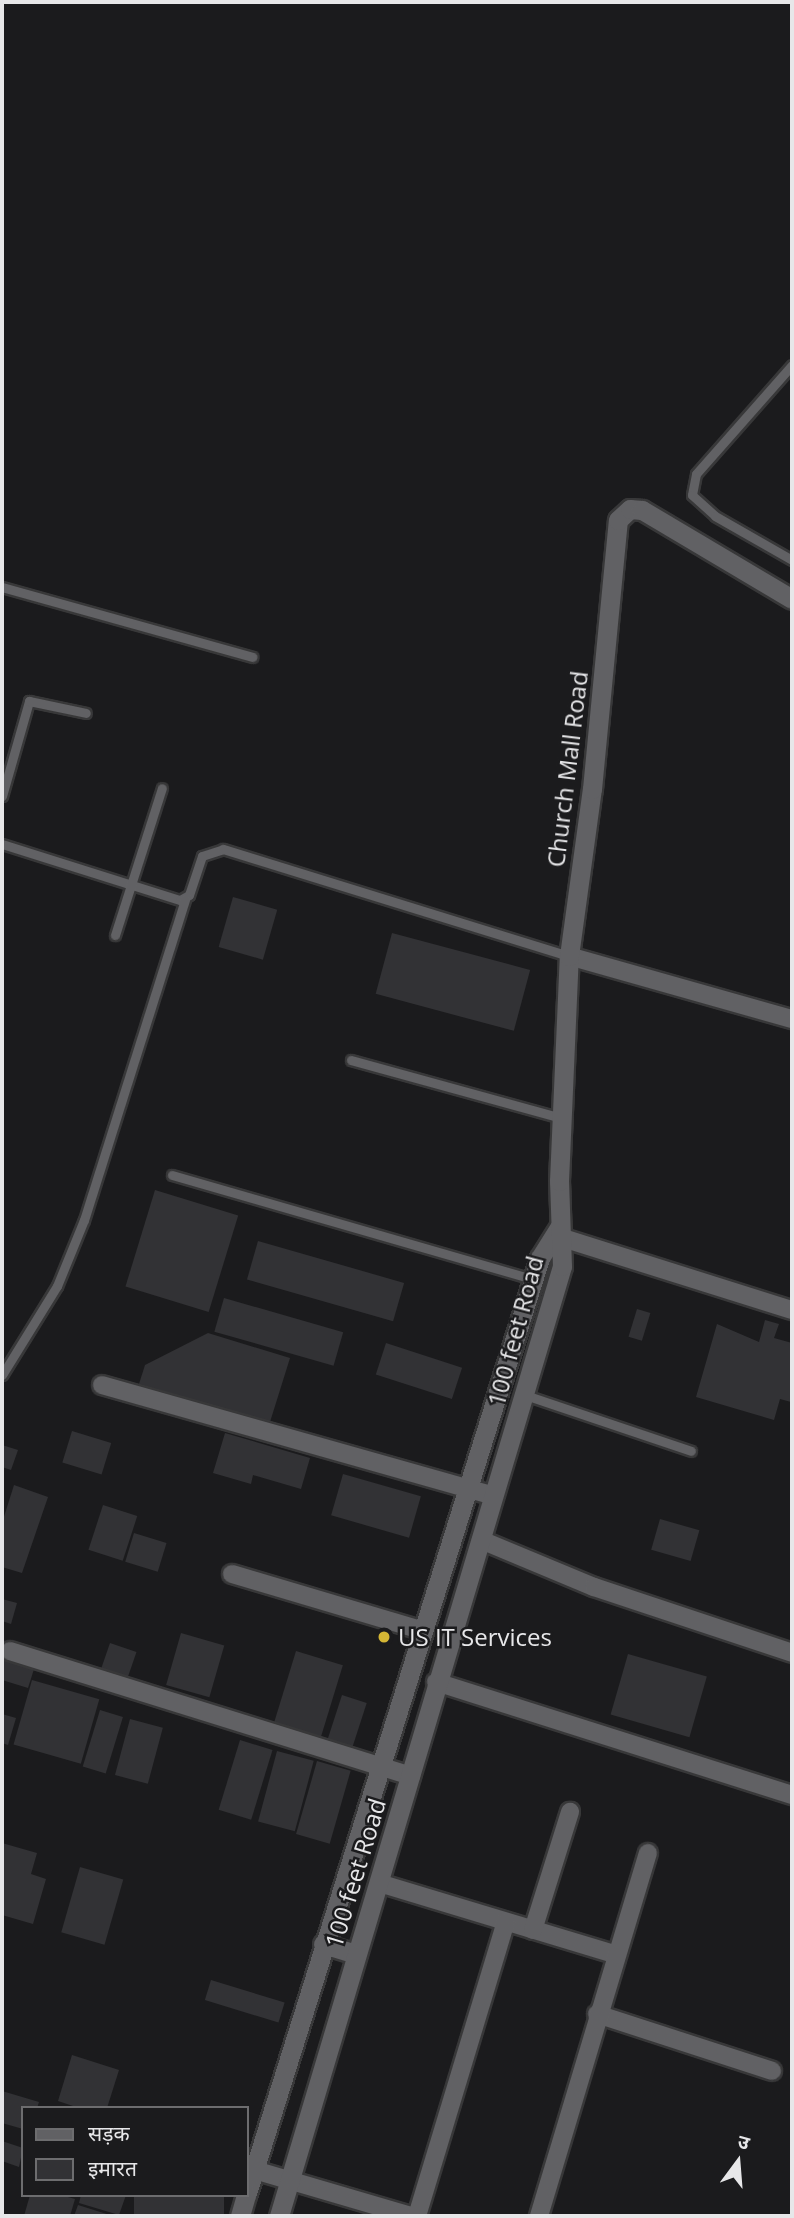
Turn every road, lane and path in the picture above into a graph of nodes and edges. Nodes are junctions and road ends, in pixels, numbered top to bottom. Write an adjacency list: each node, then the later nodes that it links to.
1 (792, 365): 2 (lane)
2 (792, 560)
3 (2, 587): 5 (lane)
4 (792, 599): 13 (street, Church Mall Road)
5 (252, 657)
6 (86, 713): 8 (lane)
7 (162, 788): 10 (lane)
8 (2, 796)
9 (2, 844): 10 (lane)
10 (131, 886): 11 (lane); 12 (lane)
11 (185, 899): 13 (lane); 21 (lane)
12 (115, 935)
13 (569, 956): 14 (street); 16 (street, Church Mall Road)
14 (792, 1019)
15 (351, 1060): 16 (lane)
16 (561, 1118): 18 (street, Church Mall Road)
17 (172, 1175): 19 (lane)
18 (559, 1233): 19 (street, 100 feet Road); 20 (street); 23 (street, 100 feet Road)
19 (533, 1279): 24 (street, 100 feet Road)
20 (792, 1310)
21 (2, 1375)
22 (102, 1385): 27 (street)
23 (525, 1395): 25 (street, 100 feet Road); 26 (lane)
24 (493, 1406): 25 (street); 27 (street, 100 feet Road)
25 (519, 1416): 28 (street, 100 feet Road)
26 (691, 1451)
27 (467, 1488): 28 (street); 31 (street, 100 feet Road)
28 (494, 1496): 29 (street, 100 feet Road)
29 (481, 1540): 33 (street); 34 (street, 100 feet Road)
30 (232, 1574): 31 (street)
31 (421, 1630): 35 (street, 100 feet Road)
32 (10, 1651): 35 (street)
33 (792, 1653)
34 (436, 1682): 36 (street, 100 feet Road); 37 (street)
35 (378, 1766): 36 (street); 43 (street, 100 feet Road)
36 (411, 1776): 40 (street, 100 feet Road)
37 (792, 1796)
38 (570, 1812): 42 (street)
39 (648, 1853): 45 (street)
40 (379, 1882): 41 (street); 44 (street, 100 feet Road)
41 (506, 1922): 42 (street); 55 (street)
42 (533, 1930): 45 (street)
43 (323, 1944): 44 (street); 48 (street, 100 feet Road)
44 (356, 1954): 49 (street, 100 feet Road)
45 (614, 1954): 46 (street)
46 (597, 2014): 47 (street); 56 (street)
47 (772, 2071)
48 (254, 2170): 49 (street); 50 (street, 100 feet Road)
49 (290, 2182): 53 (street, 100 feet Road); 54 (street)
50 (248, 2188)
51 (245, 2197): 52 (street, 100 feet Road)
52 (240, 2216)
53 (279, 2216)
54 (411, 2216)
55 (417, 2216)
56 (539, 2216)

